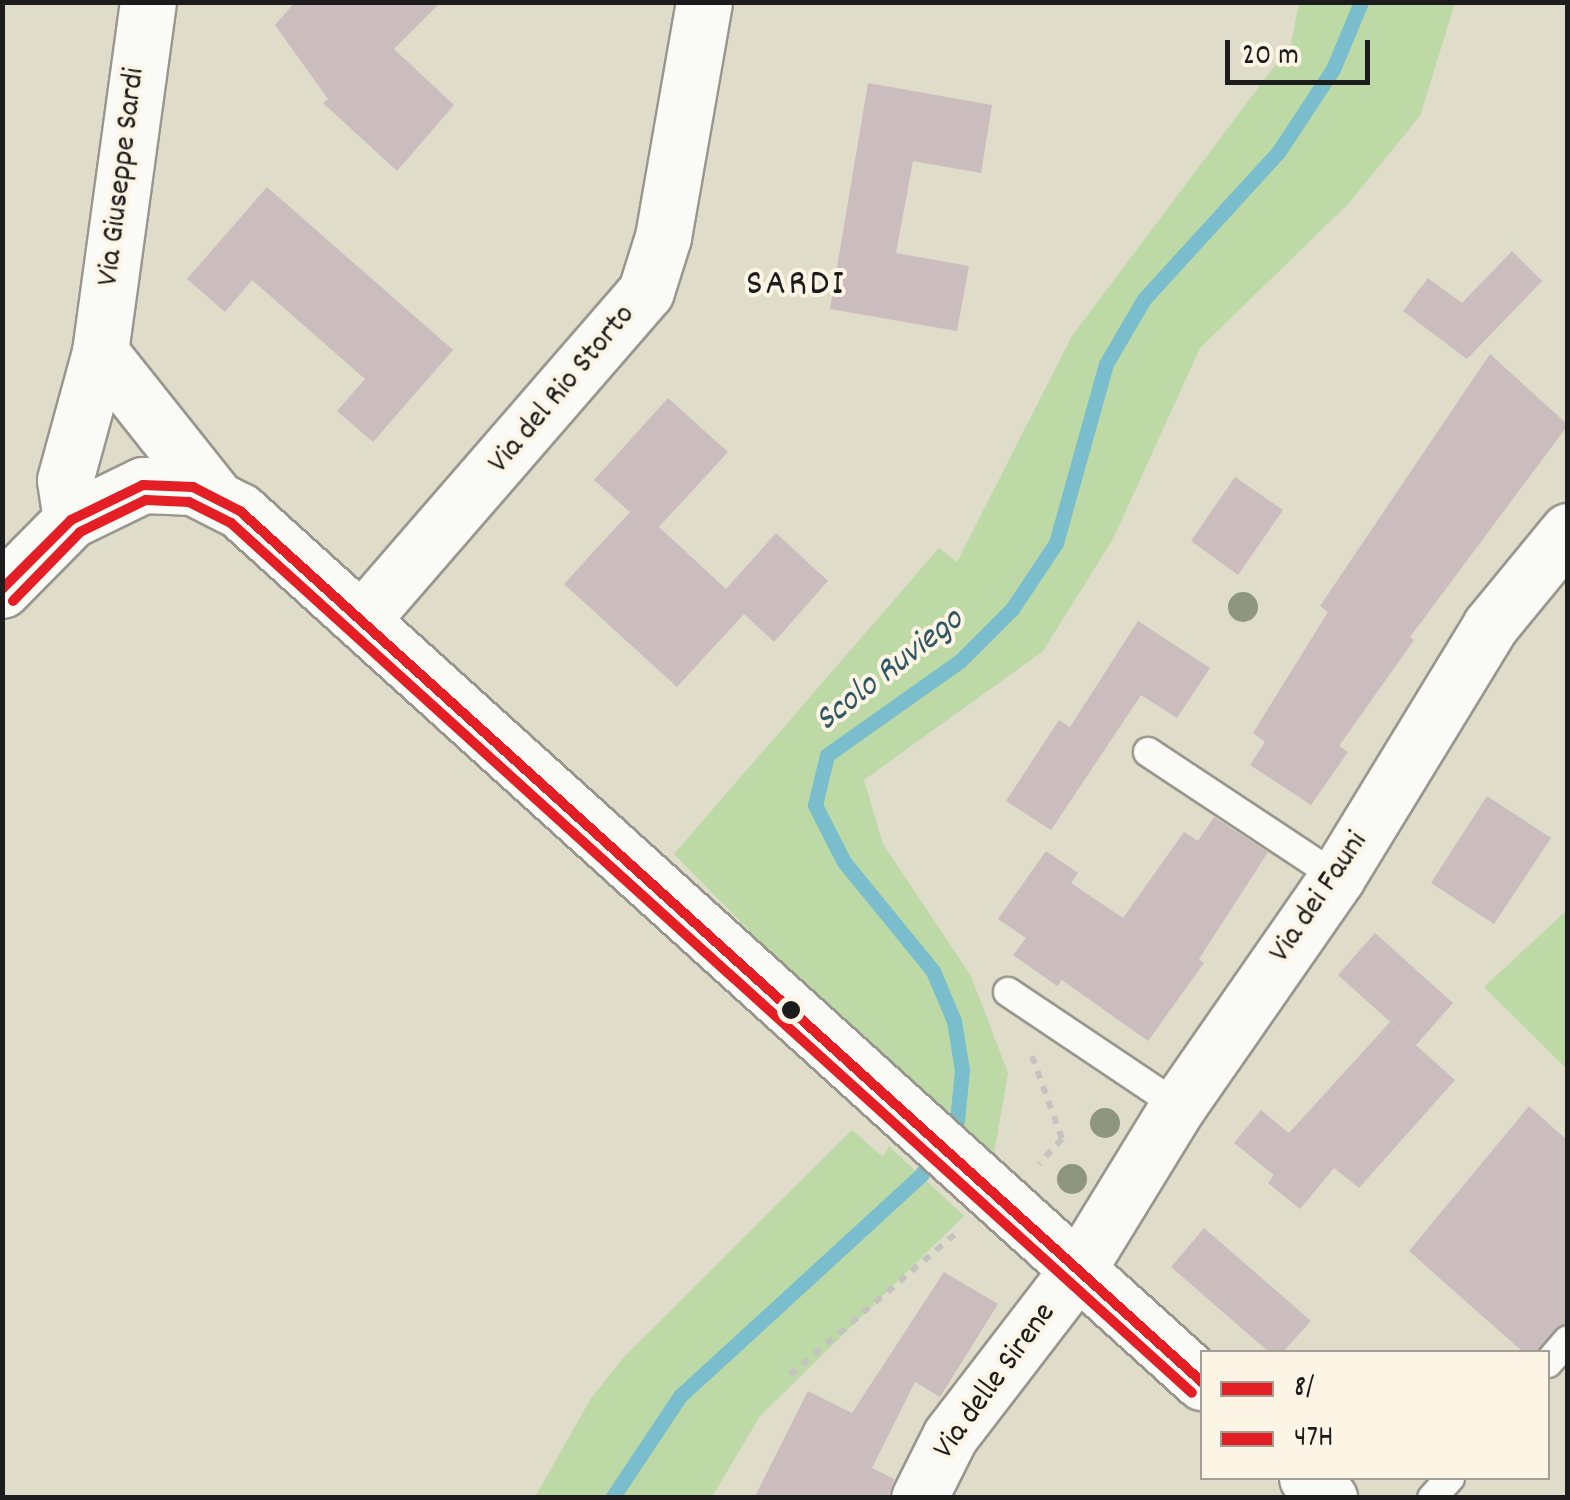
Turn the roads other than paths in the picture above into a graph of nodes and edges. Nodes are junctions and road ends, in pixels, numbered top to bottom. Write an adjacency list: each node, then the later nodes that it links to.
1 (148, 2): 3 (street, Via Giuseppe Sardi)
2 (704, 2): 8 (street, Via del Rio Storto)
3 (100, 352): 4 (street); 5 (street, Via Giuseppe Sardi)
4 (216, 498): 5 (street); 8 (street)
5 (70, 520): 7 (street)
6 (1568, 531): 10 (street, Via dei Fauni)
7 (2, 590)
8 (363, 618): 13 (street)
9 (1148, 752): 10 (lane)
10 (1336, 877): 12 (street, Via dei Fauni)
11 (1008, 992): 12 (lane)
12 (1178, 1106): 13 (street, Via dei Fauni)
13 (1078, 1269): 16 (street); 18 (street, Via delle Sirene)
14 (1568, 1340): 15 (lane)
15 (1550, 1361)
16 (1200, 1380)
17 (1309, 1480): 19 (street)
18 (919, 1498)
19 (1329, 1498)

